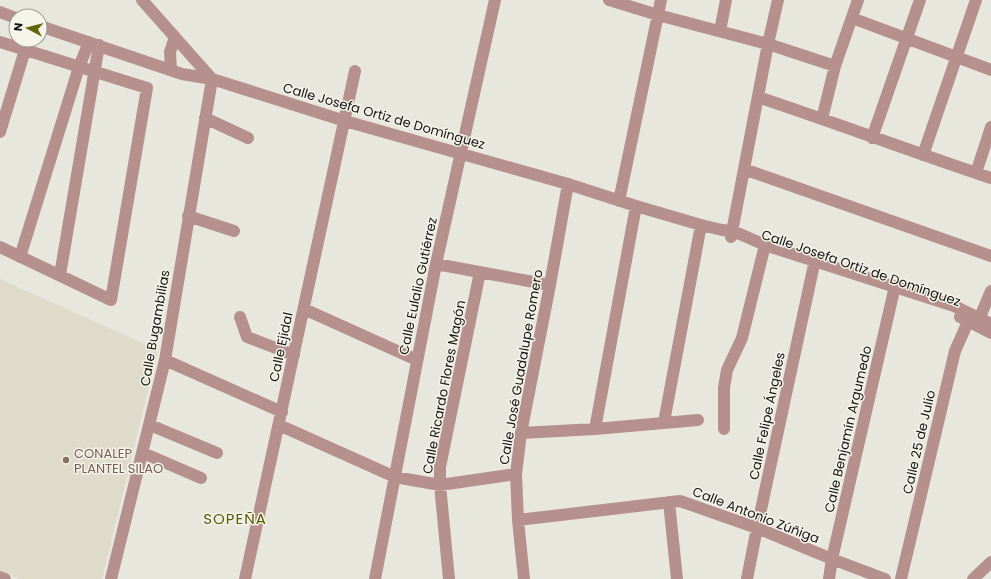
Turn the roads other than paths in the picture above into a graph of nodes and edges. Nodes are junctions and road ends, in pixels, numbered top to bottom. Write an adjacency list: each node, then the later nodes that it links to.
1 (142, 0): 14 (street)
2 (495, 0): 36 (street, Calle Eulalio Gutiérrez)
3 (609, 0): 10 (street)
4 (661, 0): 10 (street)
5 (726, 0): 13 (street)
6 (778, 0): 18 (street)
7 (858, 0): 11 (street)
8 (920, 0): 15 (street)
9 (976, 0): 20 (street)
10 (658, 15): 13 (street); 42 (street)
11 (852, 18): 15 (street); 21 (street)
12 (48, 29): 17 (street, Calle Josefa Ortiz de Domínguez)
13 (720, 31): 18 (street)
14 (175, 37): 23 (street); 27 (street)
15 (906, 38): 20 (street); 35 (street)
16 (0, 42): 19 (street)
17 (94, 44): 22 (street); 23 (street, Calle Josefa Ortiz de Domínguez); 25 (street)
18 (768, 44): 21 (street); 28 (street)
19 (25, 50): 22 (street); 33 (street)
20 (957, 57): 24 (street); 37 (street)
21 (835, 66): 30 (street)
22 (79, 67): 25 (street); 51 (street)
23 (171, 70): 27 (street, Calle Josefa Ortiz de Domínguez)
24 (991, 70)
25 (94, 71): 55 (street); 55 (street)
26 (354, 71): 31 (street, Calle Ejidal)
27 (212, 79): 29 (street, Calle Bugambilias); 31 (street, Calle Josefa Ortiz de Domínguez)
28 (758, 97): 30 (street); 38 (street)
29 (205, 118): 34 (street); 44 (street, Calle Bugambilias)
30 (822, 119): 35 (street)
31 (345, 121): 36 (street, Calle Josefa Ortiz de Domínguez); 59 (street, Calle Ejidal)
32 (991, 127): 39 (street)
33 (0, 132)
34 (248, 138)
35 (872, 138): 37 (street)
36 (461, 154): 41 (street, Calle Josefa Ortiz de Domínguez); 53 (street, Calle Eulalio Gutiérrez)
37 (923, 155): 39 (street)
38 (744, 169): 47 (street); 50 (street)
39 (976, 173): 40 (street)
40 (991, 178)
41 (568, 184): 42 (street, Calle Josefa Ortiz de Domínguez); 56 (street, Calle José Guadalupe Romero)
42 (619, 201): 43 (street, Calle Josefa Ortiz de Domínguez)
43 (636, 206): 45 (street, Calle Josefa Ortiz de Domínguez); 72 (street)
44 (188, 216): 46 (street); 65 (street, Calle Bugambilias)
45 (701, 225): 47 (street, Calle Josefa Ortiz de Domínguez); 69 (street)
46 (234, 231)
47 (728, 232): 49 (street, Calle Josefa Ortiz de Domínguez)
48 (0, 247): 51 (street)
49 (764, 248): 52 (street, Calle Josefa Ortiz de Domínguez); 73 (street)
50 (991, 256)
51 (20, 257): 55 (street)
52 (814, 263): 57 (street, Calle Josefa Ortiz de Domínguez); 83 (street, Calle Felipe Ángeles)
53 (436, 264): 54 (street); 66 (street, Calle Eulalio Gutiérrez)
54 (480, 272): 56 (street); 80 (street, Calle Ricardo Flores Magón)
55 (60, 275)
56 (550, 286): 74 (street, Calle José Guadalupe Romero)
57 (894, 289): 61 (street, Calle Josefa Ortiz de Domínguez); 84 (street, Calle Benjamín Argumedo)
58 (991, 291): 61 (street, Calle 25 de Julio)
59 (304, 309): 64 (street, Calle Ejidal); 66 (street)
60 (240, 317): 64 (street)
61 (974, 319): 62 (street, Calle Josefa Ortiz de Domínguez); 63 (street, Calle Josefa Ortiz de Domínguez); 97 (street, Calle 25 de Julio)
62 (991, 324)
63 (991, 333)
64 (294, 355): 67 (street, Calle Ejidal)
65 (165, 360): 67 (street); 70 (street, Calle Bugambilias)
66 (417, 360): 78 (street, Calle Eulalio Gutiérrez)
67 (282, 412): 71 (street, Calle Ejidal)
68 (698, 420): 69 (street)
69 (664, 422): 72 (street)
70 (150, 425): 75 (street, Calle Bugambilias); 76 (street)
71 (279, 425): 78 (street); 89 (street, Calle Ejidal)
72 (595, 429): 74 (street)
73 (724, 429)
74 (521, 433): 77 (street, Calle José Guadalupe Romero)
75 (143, 453): 79 (street); 88 (street, Calle Bugambilias)
76 (217, 453)
77 (516, 474): 80 (street); 82 (street, Calle José Guadalupe Romero)
78 (395, 477): 80 (street); 90 (street, Calle Eulalio Gutiérrez)
79 (201, 478)
80 (440, 485): 91 (street, Calle Ricardo Flores Magón)
81 (669, 502): 82 (street, Calle Antonio Zúñiga); 83 (street, Calle Antonio Zúñiga); 93 (street)
82 (518, 520): 92 (street, Calle José Guadalupe Romero)
83 (757, 528): 84 (street, Calle Antonio Zúñiga); 94 (street, Calle Felipe Ángeles)
84 (832, 560): 95 (street, Calle Benjamín Argumedo); 96 (street, Calle Antonio Zúñiga)
85 (991, 562): 98 (street)
86 (0, 577): 87 (street)
87 (5, 579)
88 (111, 579)
89 (245, 579)
90 (375, 579)
91 (449, 579)
92 (524, 579)
93 (677, 579)
94 (748, 579)
95 (829, 579)
96 (885, 579)
97 (901, 579)
98 (973, 579)

